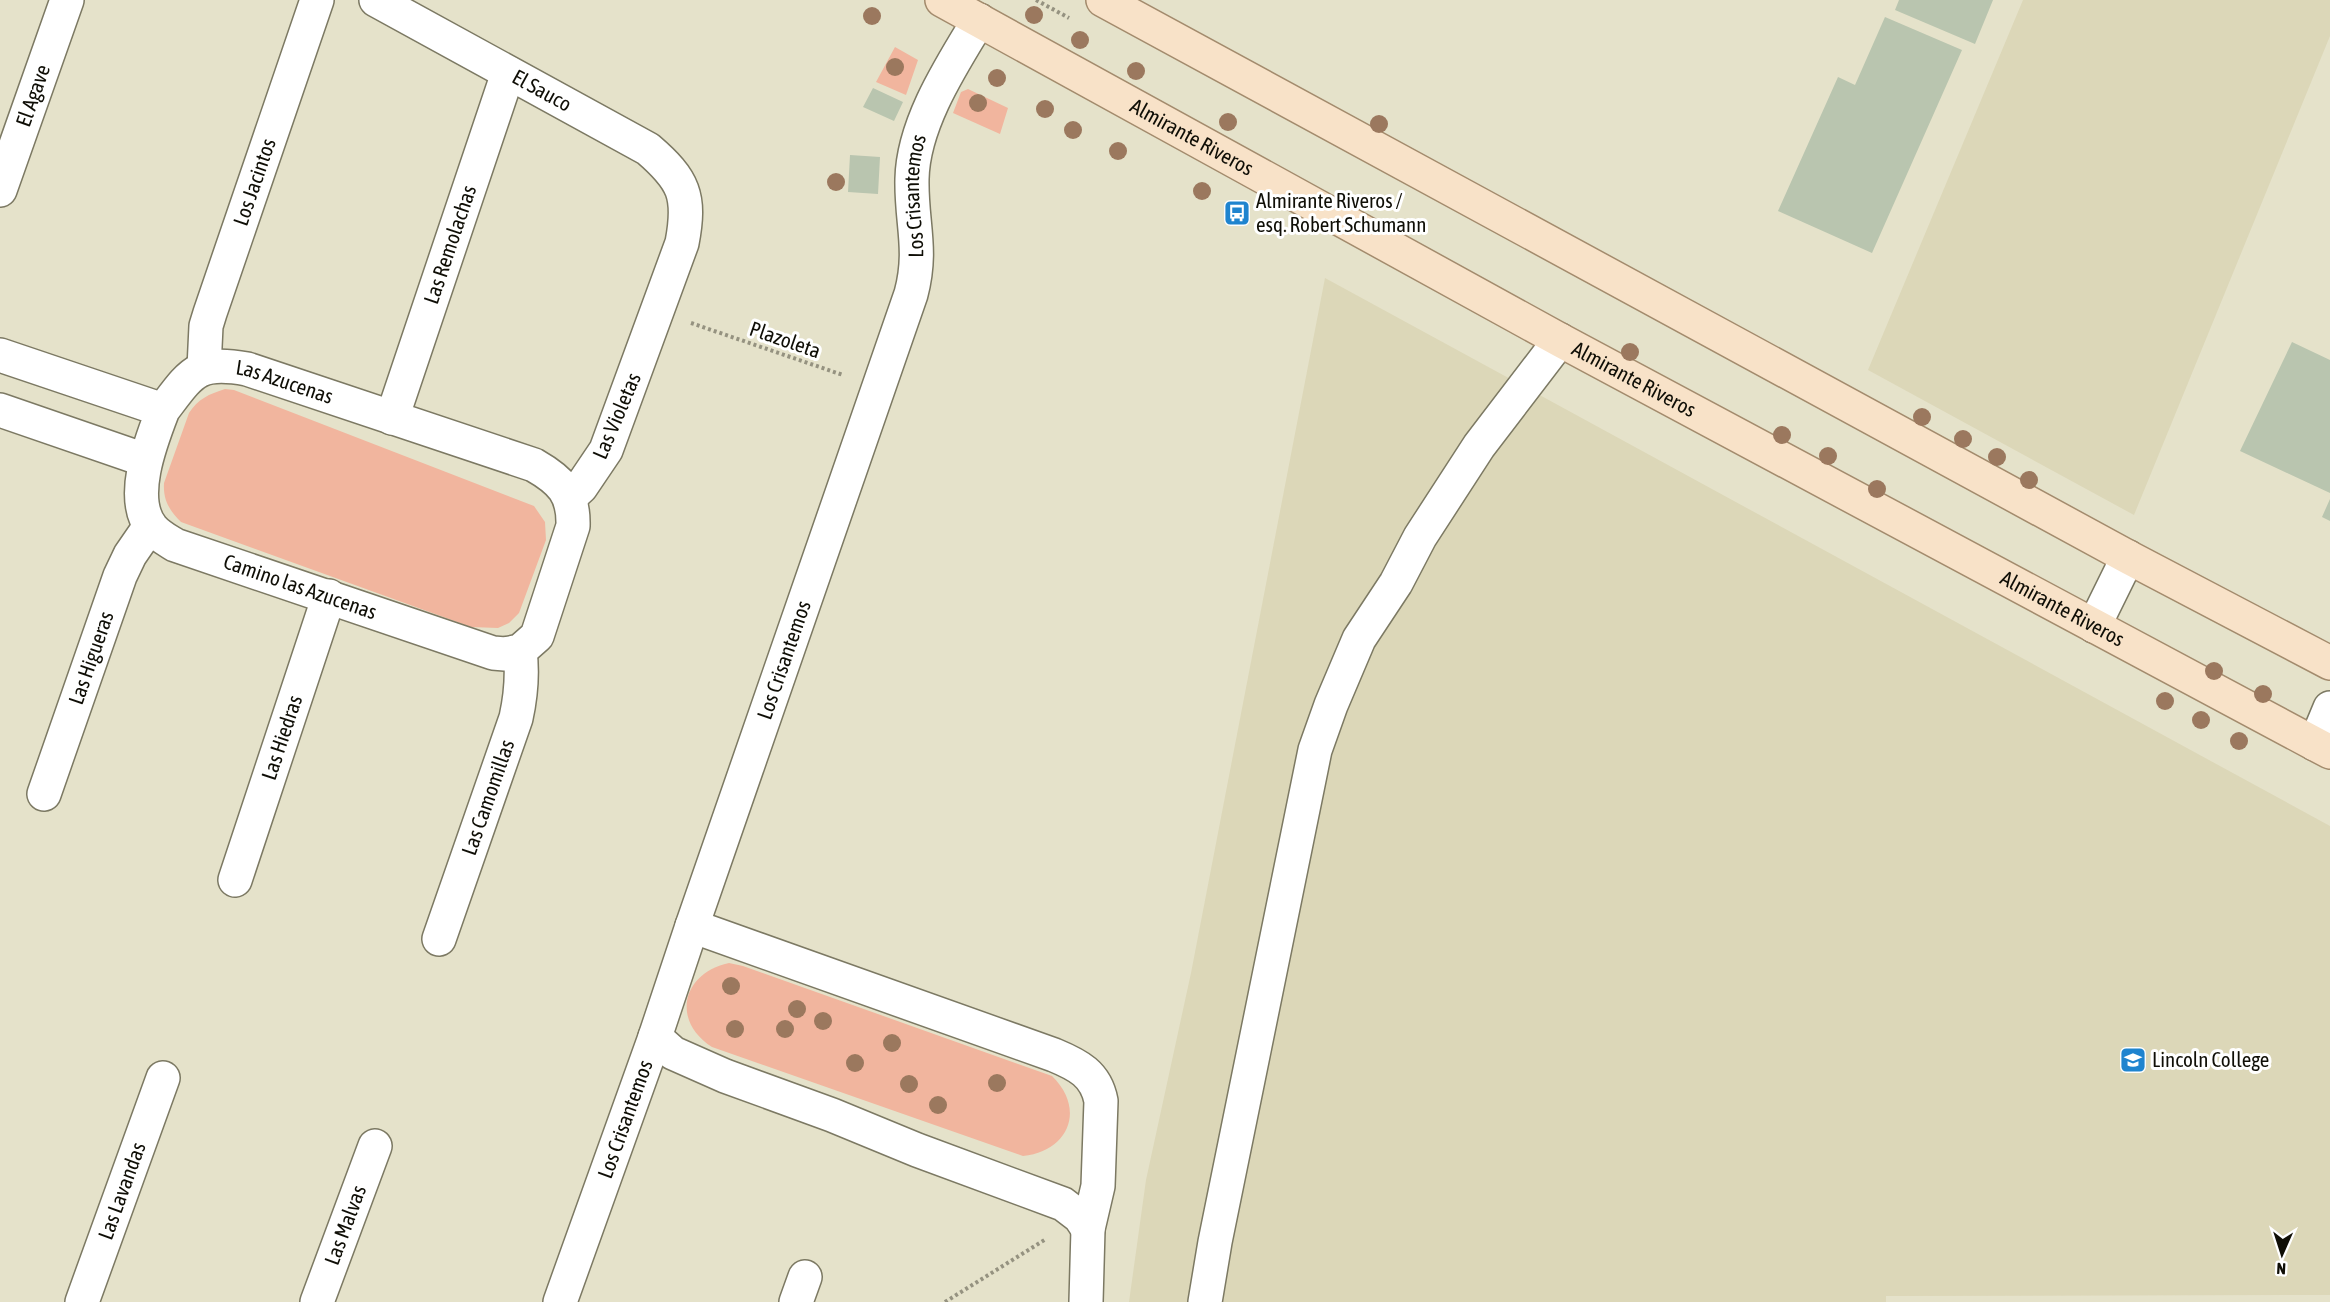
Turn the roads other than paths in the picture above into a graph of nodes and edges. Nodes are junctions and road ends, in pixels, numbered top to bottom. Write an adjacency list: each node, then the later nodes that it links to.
1 (67, 0): 8 (street, El Agave)
2 (317, 0): 12 (street, Los Jacintos)
3 (376, 0): 7 (street, El Sauco)
4 (942, 0): 6 (main road, Almirante Riveros)
5 (1103, 0): 19 (main road)
6 (979, 20): 10 (main road, Almirante Riveros); 28 (street, Los Crisantemos)
7 (508, 73): 9 (street, El Sauco); 15 (street, Las Remolachas)
8 (0, 190)
9 (686, 202): 17 (street, Las Violetas)
10 (1560, 340): 21 (main road, Almirante Riveros); 38 (street)
11 (0, 355): 14 (street)
12 (204, 368): 14 (street, Las Azucenas); 15 (street, Las Azucenas)
13 (0, 410): 16 (street)
14 (163, 410): 16 (street)
15 (392, 418): 17 (street, Las Azucenas)
16 (146, 460): 18 (street)
17 (570, 497): 22 (street)
18 (150, 526): 20 (street, Camino las Azucenas); 26 (street, Las Higueras)
19 (2128, 557): 21 (street); 23 (main road)
20 (329, 596): 22 (street, Camino las Azucenas); 27 (street, Las Hiedras)
21 (2094, 626): 25 (main road, Almirante Riveros)
22 (520, 651): 29 (street, Las Camomillas)
23 (2330, 663)
24 (2330, 708): 25 (street)
25 (2322, 748)
26 (45, 794)
27 (235, 880)
28 (692, 926): 30 (street, Los Crisantemos); 33 (street)
29 (439, 939)
30 (656, 1037): 33 (street); 36 (street, Los Crisantemos)
31 (163, 1078): 34 (street, Las Lavandas)
32 (375, 1146): 35 (street, Las Malvas)
33 (1088, 1229): 37 (street)
34 (82, 1302)
35 (317, 1302)
36 (560, 1302)
37 (1086, 1302)
38 (1205, 1302)

